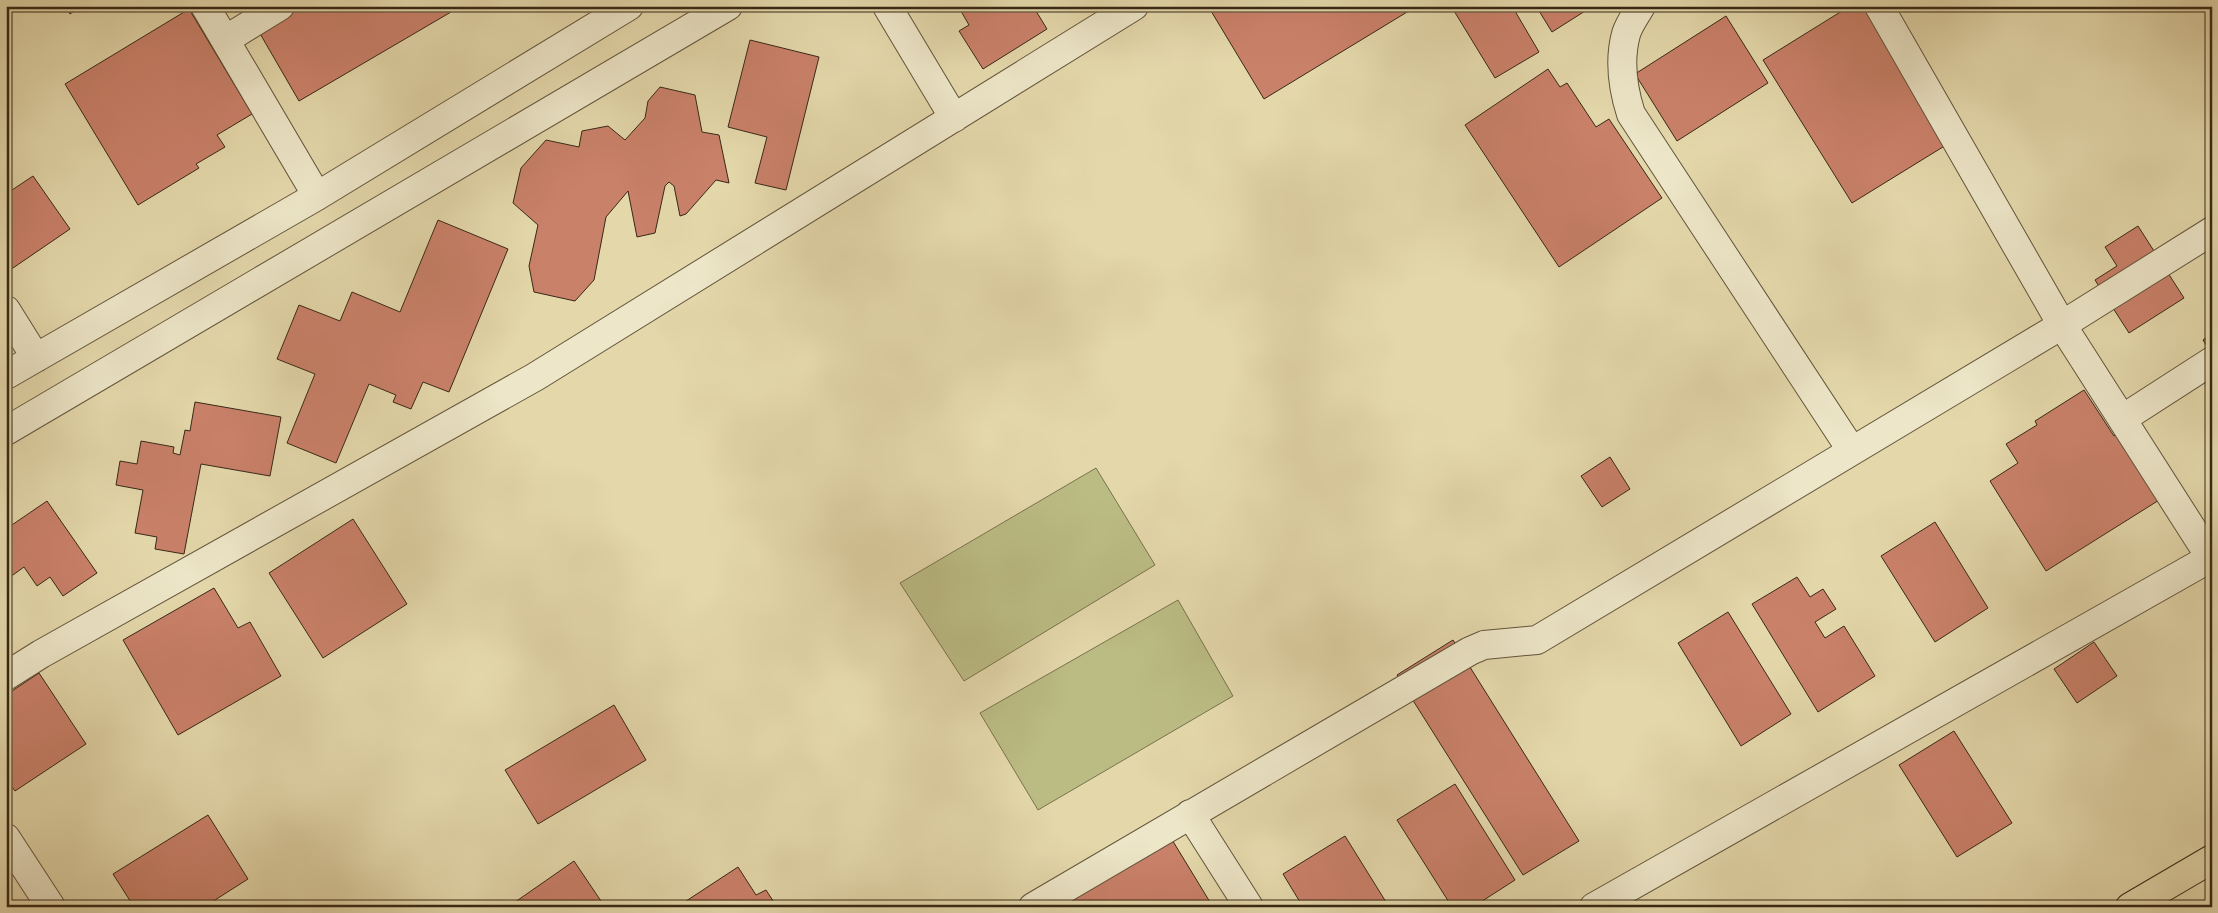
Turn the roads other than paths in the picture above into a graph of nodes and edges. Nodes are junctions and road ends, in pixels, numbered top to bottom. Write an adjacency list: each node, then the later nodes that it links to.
1 (205, 6): 9 (street)
2 (280, 6): 9 (street)
3 (629, 6): 11 (street)
4 (728, 6): 19 (street)
5 (887, 6): 10 (street)
6 (1134, 6): 10 (street)
7 (1640, 6): 20 (street)
8 (1879, 6): 14 (street)
9 (225, 40): 11 (street)
10 (954, 118): 22 (street)
11 (317, 196): 15 (street)
12 (2212, 230): 14 (street)
13 (6, 310): 15 (street)
14 (2062, 325): 18 (street); 20 (street)
15 (36, 358): 17 (street)
16 (2212, 361): 18 (street)
17 (6, 375)
18 (2122, 419): 21 (street)
19 (6, 431)
20 (1852, 451): 23 (street)
21 (2211, 558): 29 (street)
22 (6, 676)
23 (1190, 814): 27 (street); 28 (street)
24 (6, 838): 26 (street)
25 (2212, 859): 30 (main road)
26 (51, 907)
27 (1033, 907)
28 (1249, 907)
29 (1594, 907)
30 (2130, 907)

